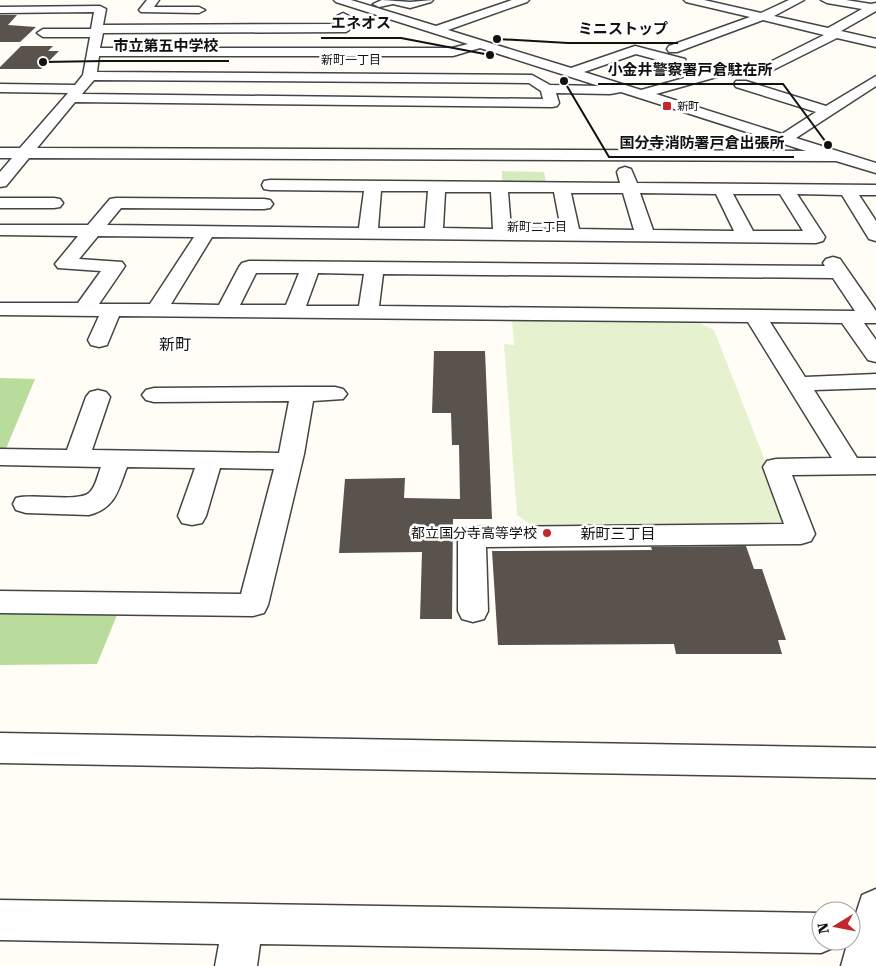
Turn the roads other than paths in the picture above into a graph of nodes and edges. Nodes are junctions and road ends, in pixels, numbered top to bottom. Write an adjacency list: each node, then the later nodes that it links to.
1 (153, 0): 12 (street)
2 (427, 0): 11 (street)
3 (523, 0): 18 (street)
4 (690, 0): 8 (street)
5 (798, 0): 16 (street)
6 (827, 0): 10 (street)
7 (346, 1): 11 (street)
8 (709, 2): 16 (street)
9 (39, 5): 13 (street); 19 (street)
10 (874, 7): 21 (street)
11 (365, 8): 14 (street)
12 (200, 9): 15 (street); 17 (street)
13 (0, 10)
14 (389, 15): 15 (street); 18 (street)
15 (343, 16): 17 (street)
16 (762, 17): 21 (street); 24 (street)
17 (189, 29): 19 (street)
18 (436, 30): 23 (street)
19 (97, 31): 20 (street); 25 (street)
20 (43, 33)
21 (833, 33): 22 (street); 27 (street)
22 (876, 43)
23 (481, 44): 25 (street); 28 (street)
24 (673, 49)
25 (94, 52): 30 (street)
26 (680, 62): 28 (street)
27 (771, 67)
28 (572, 72): 34 (street)
29 (757, 72): 37 (street)
30 (90, 76): 35 (street); 36 (street)
31 (876, 80): 38 (street)
32 (741, 84): 38 (street)
33 (0, 88): 36 (street)
34 (622, 88): 35 (street); 37 (street)
35 (547, 89): 36 (street)
36 (76, 94): 41 (street)
37 (642, 94): 39 (street)
38 (828, 111): 39 (street)
39 (784, 139): 45 (street)
40 (0, 153): 41 (street)
41 (25, 153): 42 (street); 47 (street)
42 (281, 154): 43 (street); 48 (street)
43 (409, 155): 44 (street); 50 (street)
44 (619, 155): 45 (street); 54 (street)
45 (838, 156): 46 (street)
46 (876, 168)
47 (0, 182)
48 (270, 185): 49 (street); 60 (street)
49 (373, 185): 50 (street); 67 (street)
50 (406, 186): 51 (street)
51 (437, 186): 52 (street); 68 (street)
52 (499, 187): 53 (street); 69 (street)
53 (562, 188): 54 (street); 70 (street)
54 (630, 188): 55 (street); 71 (street)
55 (722, 189): 56 (street); 73 (street)
56 (786, 190): 57 (street); 73 (street)
57 (846, 190): 58 (street); 61 (street)
58 (876, 190)
59 (0, 203): 63 (street)
60 (264, 204): 64 (street); 66 (street)
61 (869, 213): 72 (street)
62 (0, 230): 63 (street)
63 (31, 231): 64 (street)
64 (92, 232): 65 (street); 79 (street)
65 (206, 232): 66 (street); 81 (street)
66 (253, 232): 67 (street)
67 (368, 232): 68 (street)
68 (434, 232): 69 (street)
69 (502, 233): 70 (street)
70 (576, 234): 71 (street); 77 (street)
71 (644, 235): 73 (street)
72 (876, 235)
73 (746, 236)
74 (311, 267): 75 (street); 82 (street); 83 (street)
75 (374, 268): 77 (street); 84 (street)
76 (836, 268): 77 (street); 87 (street)
77 (591, 292): 84 (street); 85 (street)
78 (0, 309): 79 (street)
79 (85, 309): 80 (street)
80 (112, 309): 81 (street); 88 (street)
81 (157, 310): 82 (street)
82 (227, 310): 83 (street)
83 (294, 311): 84 (street)
84 (368, 312)
85 (755, 316): 86 (street); 91 (street)
86 (848, 316): 87 (street); 89 (street)
87 (873, 317)
88 (99, 340)
89 (876, 355)
90 (876, 381): 91 (street)
91 (798, 384): 101 (street)
92 (302, 394): 93 (street); 94 (street); 100 (street)
93 (335, 394)
94 (154, 395)
95 (98, 397): 97 (street)
96 (0, 457): 97 (street)
97 (77, 458): 98 (street)
98 (116, 458): 99 (street); 102 (street)
99 (210, 460): 100 (street); 103 (street)
100 (289, 461): 104 (street)
101 (868, 468): 105 (street)
102 (36, 509)
103 (192, 516)
104 (0, 602)
105 (473, 611)
106 (0, 748): 107 (street)
107 (876, 763)
108 (0, 920): 109 (street)
109 (243, 923): 110 (street); 111 (street)
110 (811, 933)
111 (236, 966)

